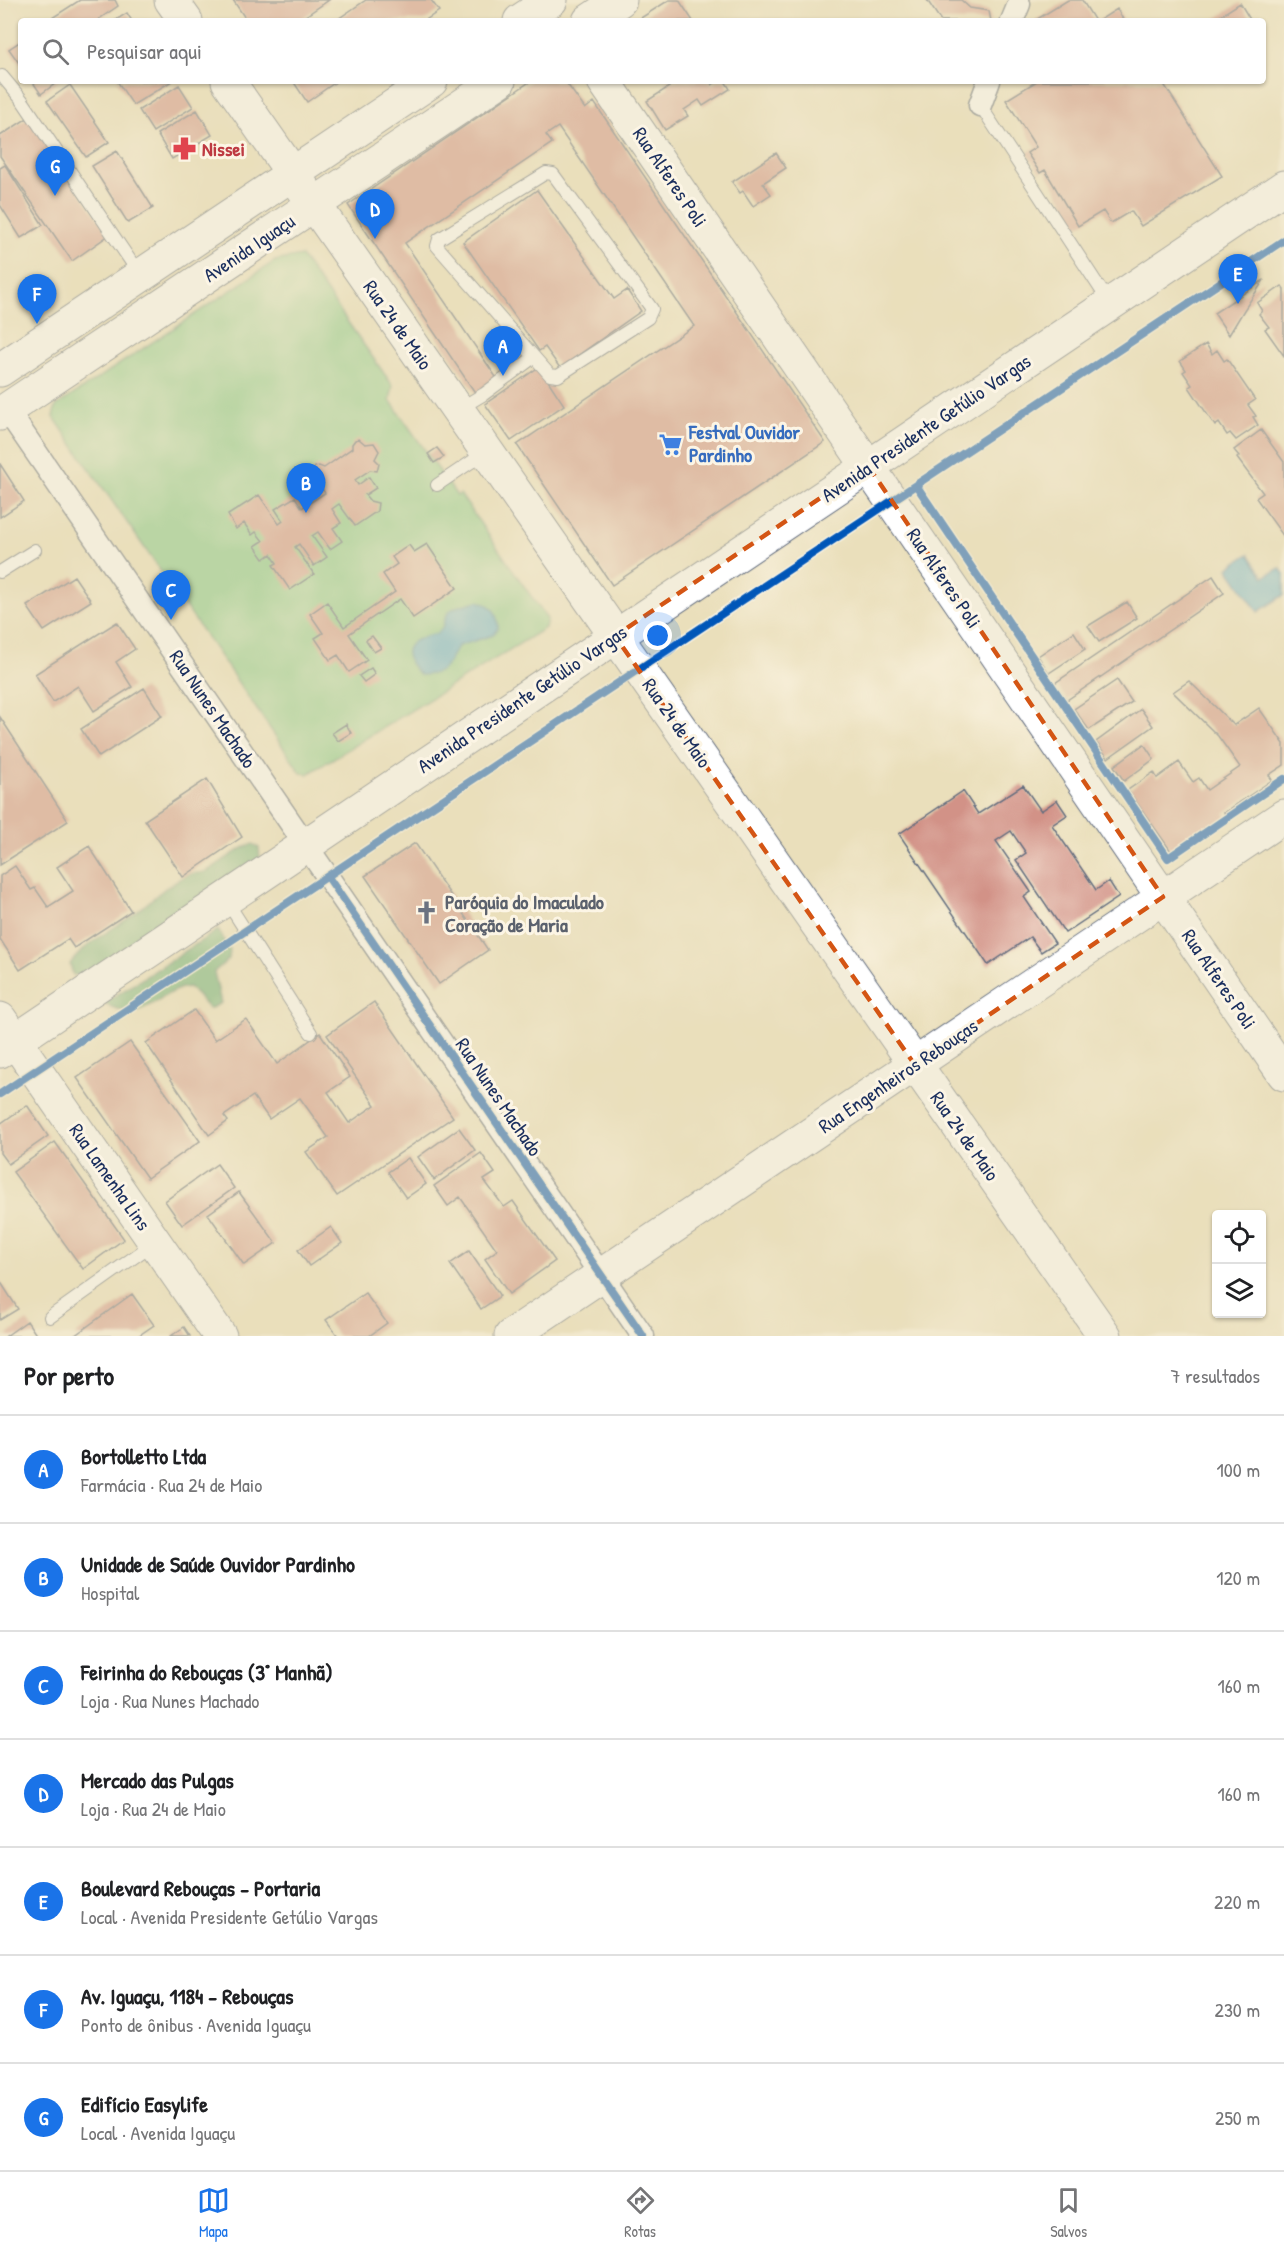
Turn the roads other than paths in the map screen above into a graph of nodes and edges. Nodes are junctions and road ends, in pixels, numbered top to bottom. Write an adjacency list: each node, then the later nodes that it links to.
1 (171, 0): 4 (main road)
2 (620, 0): 6 (main road)
3 (553, 6): 5 (main road)
4 (184, 18)
5 (527, 18)
6 (593, 18)
7 (3, 76): 18 (lane)
8 (230, 84): 15 (main road, Rua 24 de Maio)
9 (494, 84): 14 (main road, Avenida Iguaçu)
10 (606, 84): 25 (main road, Rua Alferes Poli)
11 (988, 84): 13 (street)
12 (425, 85): 14 (main road); 15 (main road, Avenida Iguaçu)
13 (980, 105): 19 (lane)
14 (401, 146): 17 (main road, Avenida Iguaçu)
15 (293, 174): 17 (main road, Rua 24 de Maio); 18 (main road, Avenida Iguaçu)
16 (1284, 187): 19 (main road, Avenida Presidente Getúlio Vargas)
17 (314, 205): 22 (main road, Rua 24 de Maio); 23 (main road, Avenida Iguaçu)
18 (141, 276): 21 (main road, Avenida Iguaçu)
19 (1111, 304): 25 (main road, Avenida Presidente Getúlio Vargas)
20 (534, 357): 20 (lane); 22 (lane)
21 (0, 370)
22 (458, 410): 24 (main road, Rua 24 de Maio)
23 (4, 412): 31 (street, Rua Nunes Machado)
24 (487, 452): 26 (lane); 29 (main road, Rua 24 de Maio)
25 (868, 466): 29 (main road, Avenida Presidente Getúlio Vargas); 32 (main road, Rua Alferes Poli)
26 (437, 485)
27 (35, 550): 28 (lane)
28 (0, 572)
29 (615, 636): 31 (main road, Avenida Presidente Getúlio Vargas); 36 (main road, Rua 24 de Maio)
30 (1284, 816): 32 (main road, Rua Engenheiros Rebouças)
31 (306, 845): 33 (main road, Avenida Presidente Getúlio Vargas); 39 (street, Rua Nunes Machado)
32 (1163, 897): 36 (main road, Rua Engenheiros Rebouças); 37 (main road, Rua Alferes Poli)
33 (225, 899): 34 (lane); 35 (main road, Avenida Presidente Getúlio Vargas)
34 (311, 1033)
35 (5, 1037): 38 (main road, Rua Lamenha Lins)
36 (915, 1065): 39 (main road, Rua Engenheiros Rebouças); 44 (main road, Rua 24 de Maio)
37 (1284, 1074)
38 (155, 1242): 40 (lane); 41 (main road, Rua Lamenha Lins)
39 (601, 1275): 42 (main road, Rua Engenheiros Rebouças); 43 (street, Rua Nunes Machado)
40 (50, 1317)
41 (220, 1336)
42 (511, 1336)
43 (643, 1336)
44 (1105, 1336)

